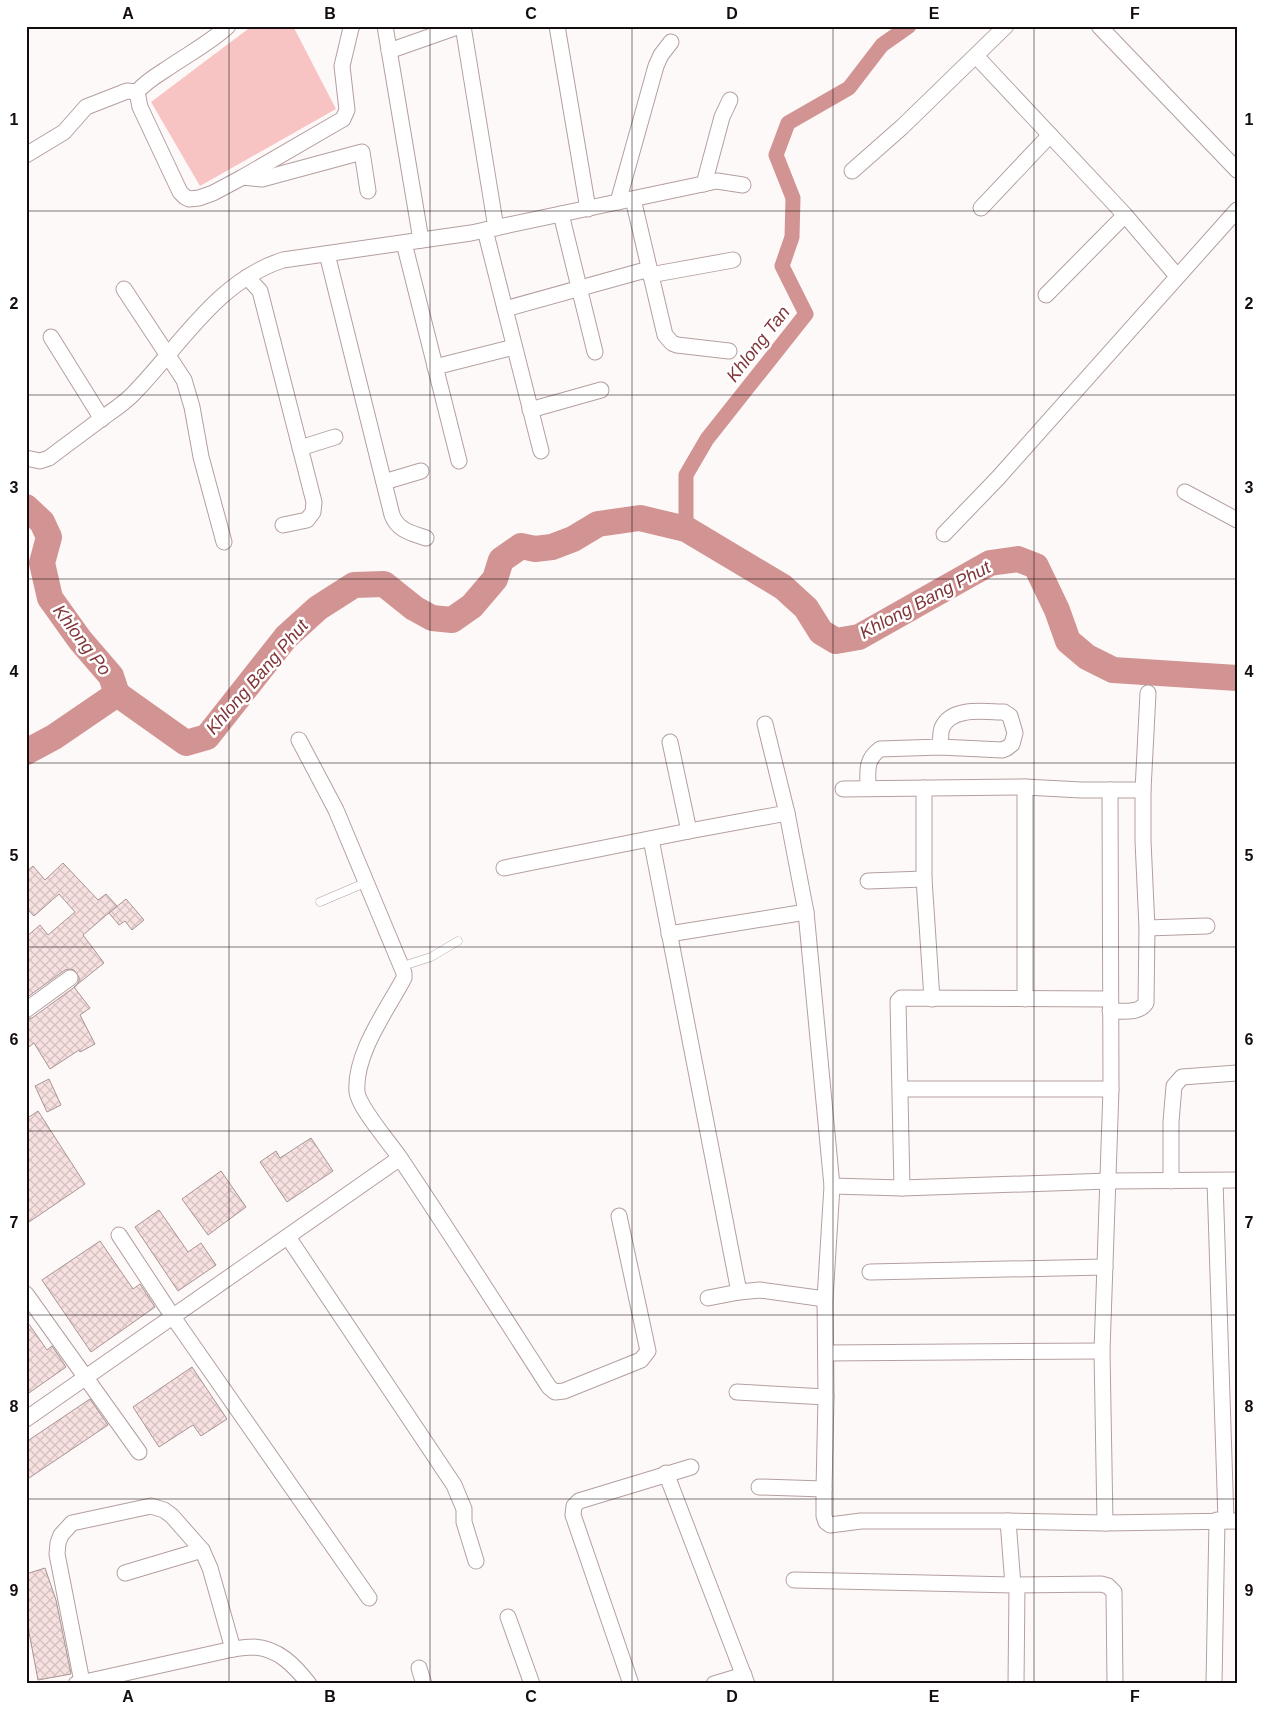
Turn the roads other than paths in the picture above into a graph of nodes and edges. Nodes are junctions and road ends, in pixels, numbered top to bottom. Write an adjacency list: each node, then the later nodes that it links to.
1 (228, 26): 11 (street)
2 (352, 26): 17 (street)
3 (385, 26): 9 (street)
4 (462, 26): 9 (street); 27 (street)
5 (557, 26): 22 (street)
6 (1006, 26): 10 (street)
7 (1099, 26): 15 (street)
8 (671, 42): 21 (street)
9 (389, 51): 28 (street)
10 (976, 56): 13 (street); 16 (street)
11 (137, 92): 14 (street); 17 (street)
12 (730, 100): 18 (street)
13 (1050, 134): 23 (street); 26 (street)
14 (26, 156)
15 (1237, 170)
16 (852, 171)
17 (243, 177): 20 (street)
18 (704, 184): 19 (street); 21 (street)
19 (743, 186)
20 (368, 191)
21 (625, 201): 22 (street); 32 (street)
22 (588, 208): 25 (street)
23 (981, 208)
24 (1237, 210): 33 (street)
25 (561, 214): 27 (street); 36 (street)
26 (1126, 215): 33 (street); 37 (street)
27 (490, 229): 28 (street); 38 (street)
28 (421, 240): 29 (street)
29 (404, 243): 30 (street); 44 (street)
30 (328, 254): 34 (street); 54 (street)
31 (733, 260): 32 (street)
32 (650, 272): 36 (street); 42 (street)
33 (1178, 276): 58 (street)
34 (247, 277): 43 (street); 49 (street)
35 (124, 289): 43 (street)
36 (579, 289): 38 (street); 41 (street)
37 (1046, 295)
38 (505, 309): 40 (street)
39 (51, 337): 47 (street)
40 (514, 347): 44 (street); 46 (street)
41 (595, 352)
42 (729, 352)
43 (167, 356): 47 (street); 60 (street)
44 (436, 367): 52 (street)
45 (601, 390): 46 (street)
46 (530, 410): 50 (street)
47 (102, 419): 51 (street)
48 (335, 437): 49 (street)
49 (300, 448): 57 (street)
50 (541, 451)
51 (26, 458)
52 (459, 461)
53 (421, 470): 54 (street)
54 (384, 482): 59 (street)
55 (1185, 492): 56 (street)
56 (1237, 520)
57 (283, 525)
58 (944, 534)
59 (426, 538)
60 (224, 542)
61 (1148, 693): 71 (street)
62 (765, 724): 72 (street)
63 (299, 740): 78 (street)
64 (670, 742): 73 (street)
65 (940, 747): 65 (street); 67 (street)
66 (1025, 787): 68 (street); 70 (street); 88 (street)
67 (868, 788): 68 (street); 69 (street)
68 (924, 788): 76 (street)
69 (843, 789)
70 (1110, 790): 71 (street); 89 (street)
71 (1143, 790): 82 (street)
72 (787, 813): 73 (street); 80 (street)
73 (689, 831): 74 (street)
74 (651, 840): 75 (street); 83 (street)
75 (504, 868)
76 (924, 879): 77 (street); 87 (street)
77 (868, 881)
78 (367, 882): 79 (lane); 85 (street)
79 (320, 902)
80 (806, 912): 83 (street); 99 (street)
81 (1206, 926): 82 (street)
82 (1147, 928): 89 (street)
83 (669, 934): 106 (street)
84 (458, 941): 85 (lane)
85 (403, 966): 94 (street)
86 (70, 978): 90 (street)
87 (932, 999): 88 (street); 92 (street)
88 (1025, 999): 89 (street)
89 (1110, 1005): 93 (street)
90 (26, 1010)
91 (1237, 1073): 98 (street)
92 (901, 1089): 93 (street); 100 (street)
93 (1111, 1090): 97 (street)
94 (400, 1158): 101 (street); 103 (street)
95 (1214, 1180): 96 (street); 98 (street); 122 (street)
96 (1237, 1180)
97 (1109, 1181): 98 (street); 100 (street); 104 (street)
98 (1171, 1181)
99 (832, 1186): 100 (street); 109 (street)
100 (902, 1188)
101 (619, 1216)
102 (119, 1235): 110 (street)
103 (288, 1237): 110 (street); 126 (street)
104 (1106, 1267): 105 (street); 111 (street)
105 (870, 1272)
106 (739, 1292): 108 (street); 109 (street)
107 (26, 1294): 113 (street)
108 (708, 1298)
109 (825, 1299): 112 (street)
110 (173, 1317): 113 (street); 130 (street)
111 (1102, 1351): 112 (street); 124 (street)
112 (826, 1353): 115 (street)
113 (86, 1378): 116 (street); 117 (street)
114 (737, 1392): 115 (street)
115 (826, 1397): 121 (street)
116 (26, 1419)
117 (139, 1452)
118 (691, 1467): 119 (street)
119 (666, 1473): 135 (street); 140 (street)
120 (759, 1487): 121 (street)
121 (824, 1489): 123 (street)
122 (1227, 1520): 124 (street); 144 (street)
123 (1008, 1521): 124 (street); 129 (street)
124 (1105, 1523)
125 (202, 1550): 127 (street); 132 (street); 136 (street)
126 (476, 1560)
127 (125, 1573)
128 (794, 1580): 129 (street)
129 (1015, 1585): 142 (street); 143 (street)
130 (369, 1598)
131 (508, 1617): 139 (street)
132 (233, 1649): 134 (street); 137 (street)
133 (419, 1668): 138 (street)
134 (120, 1679): 136 (street)
135 (746, 1679): 141 (street)
136 (79, 1683)
137 (309, 1684)
138 (424, 1684)
139 (532, 1684)
140 (632, 1684)
141 (714, 1684)
142 (1016, 1684)
143 (1115, 1684)
144 (1214, 1684)

